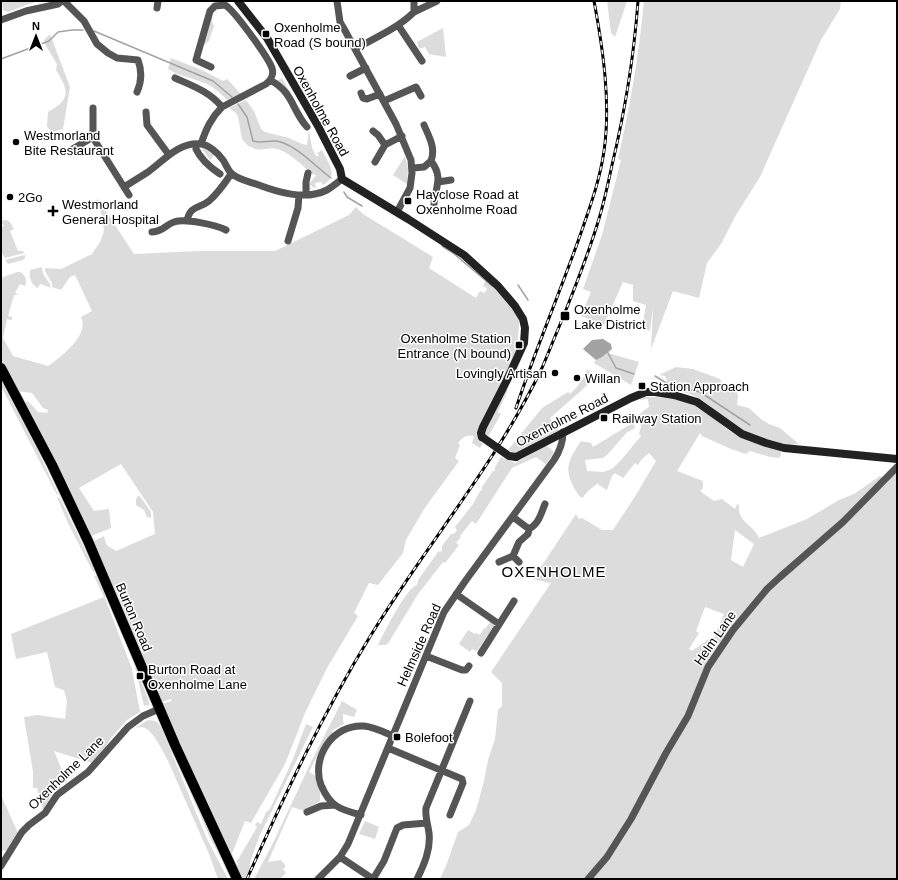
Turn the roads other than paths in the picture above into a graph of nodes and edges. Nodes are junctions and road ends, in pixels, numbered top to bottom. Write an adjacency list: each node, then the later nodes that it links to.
1 (63, 1): 7 (street); 16 (street)
2 (238, 1): 41 (main road, Oxenholme Road)
3 (338, 1): 9 (street)
4 (414, 1): 6 (street)
5 (437, 1): 6 (street)
6 (414, 12): 8 (street)
7 (1, 20)
8 (398, 25): 9 (street); 10 (street)
9 (355, 49): 12 (street)
10 (422, 61)
11 (210, 67): 15 (street)
12 (366, 68): 13 (street); 18 (street)
13 (350, 76)
14 (175, 78): 21 (street)
15 (270, 80): 21 (street); 25 (street)
16 (137, 92)
17 (360, 93): 18 (street)
18 (380, 94): 20 (street)
19 (421, 96): 20 (street)
20 (384, 101): 27 (street)
21 (222, 107): 30 (street)
22 (93, 108): 28 (street)
23 (146, 112): 33 (street)
24 (424, 125): 34 (street)
25 (307, 127)
26 (373, 131): 29 (street)
27 (402, 136): 29 (street); 37 (street)
28 (93, 137): 31 (street); 44 (street)
29 (385, 145): 35 (street)
30 (198, 147): 32 (street); 33 (street); 36 (street)
31 (71, 150)
32 (218, 154): 36 (street); 40 (street)
33 (169, 155): 44 (street)
34 (431, 161): 37 (street); 43 (street)
35 (374, 162)
36 (208, 165): 39 (street)
37 (412, 168): 48 (street)
38 (308, 173): 46 (street)
39 (220, 174)
40 (232, 174): 46 (street); 49 (street)
41 (342, 179): 46 (street); 48 (main road, Oxenholme Road)
42 (451, 180): 43 (street)
43 (438, 182): 47 (street)
44 (124, 187): 45 (street)
45 (129, 195)
46 (302, 195): 52 (street)
47 (434, 204)
48 (397, 212): 54 (main road, Oxenholme Road, bridge)
49 (186, 221): 50 (street); 51 (street)
50 (226, 230)
51 (152, 232)
52 (288, 241)
53 (1, 368): 70 (main road, Burton Road)
54 (563, 432): 55 (main road, Oxenholme Road); 58 (street, Helmside Road)
55 (897, 459)
56 (897, 466): 87 (street, Helm Lane)
57 (545, 504): 59 (street)
58 (513, 517): 59 (street); 63 (street, Helmside Road)
59 (529, 529): 60 (street)
60 (513, 556): 61 (street); 62 (street)
61 (499, 562)
62 (519, 562)
63 (456, 594): 65 (street); 67 (street, Helmside Road)
64 (514, 600): 65 (street)
65 (499, 624): 66 (street)
66 (481, 653)
67 (426, 656): 68 (street); 71 (street, Helmside Road)
68 (469, 666)
69 (470, 700): 73 (street)
70 (159, 709): 82 (street, Oxenholme Lane); 83 (main road, Burton Road)
71 (393, 736): 72 (street, Helmside Road); 74 (street)
72 (388, 748): 73 (street); 78 (street, Helmside Road)
73 (441, 771): 79 (street); 80 (street)
74 (326, 796): 75 (street); 76 (street)
75 (335, 805): 76 (street); 78 (street)
76 (321, 806): 77 (street)
77 (307, 812)
78 (361, 815): 81 (street, Helmside Road)
79 (450, 815)
80 (427, 823): 85 (street); 86 (street)
81 (340, 857): 84 (street, Helmside Road); 85 (street)
82 (1, 866)
83 (237, 879)
84 (318, 879)
85 (373, 879)
86 (417, 879)
87 (588, 879)

